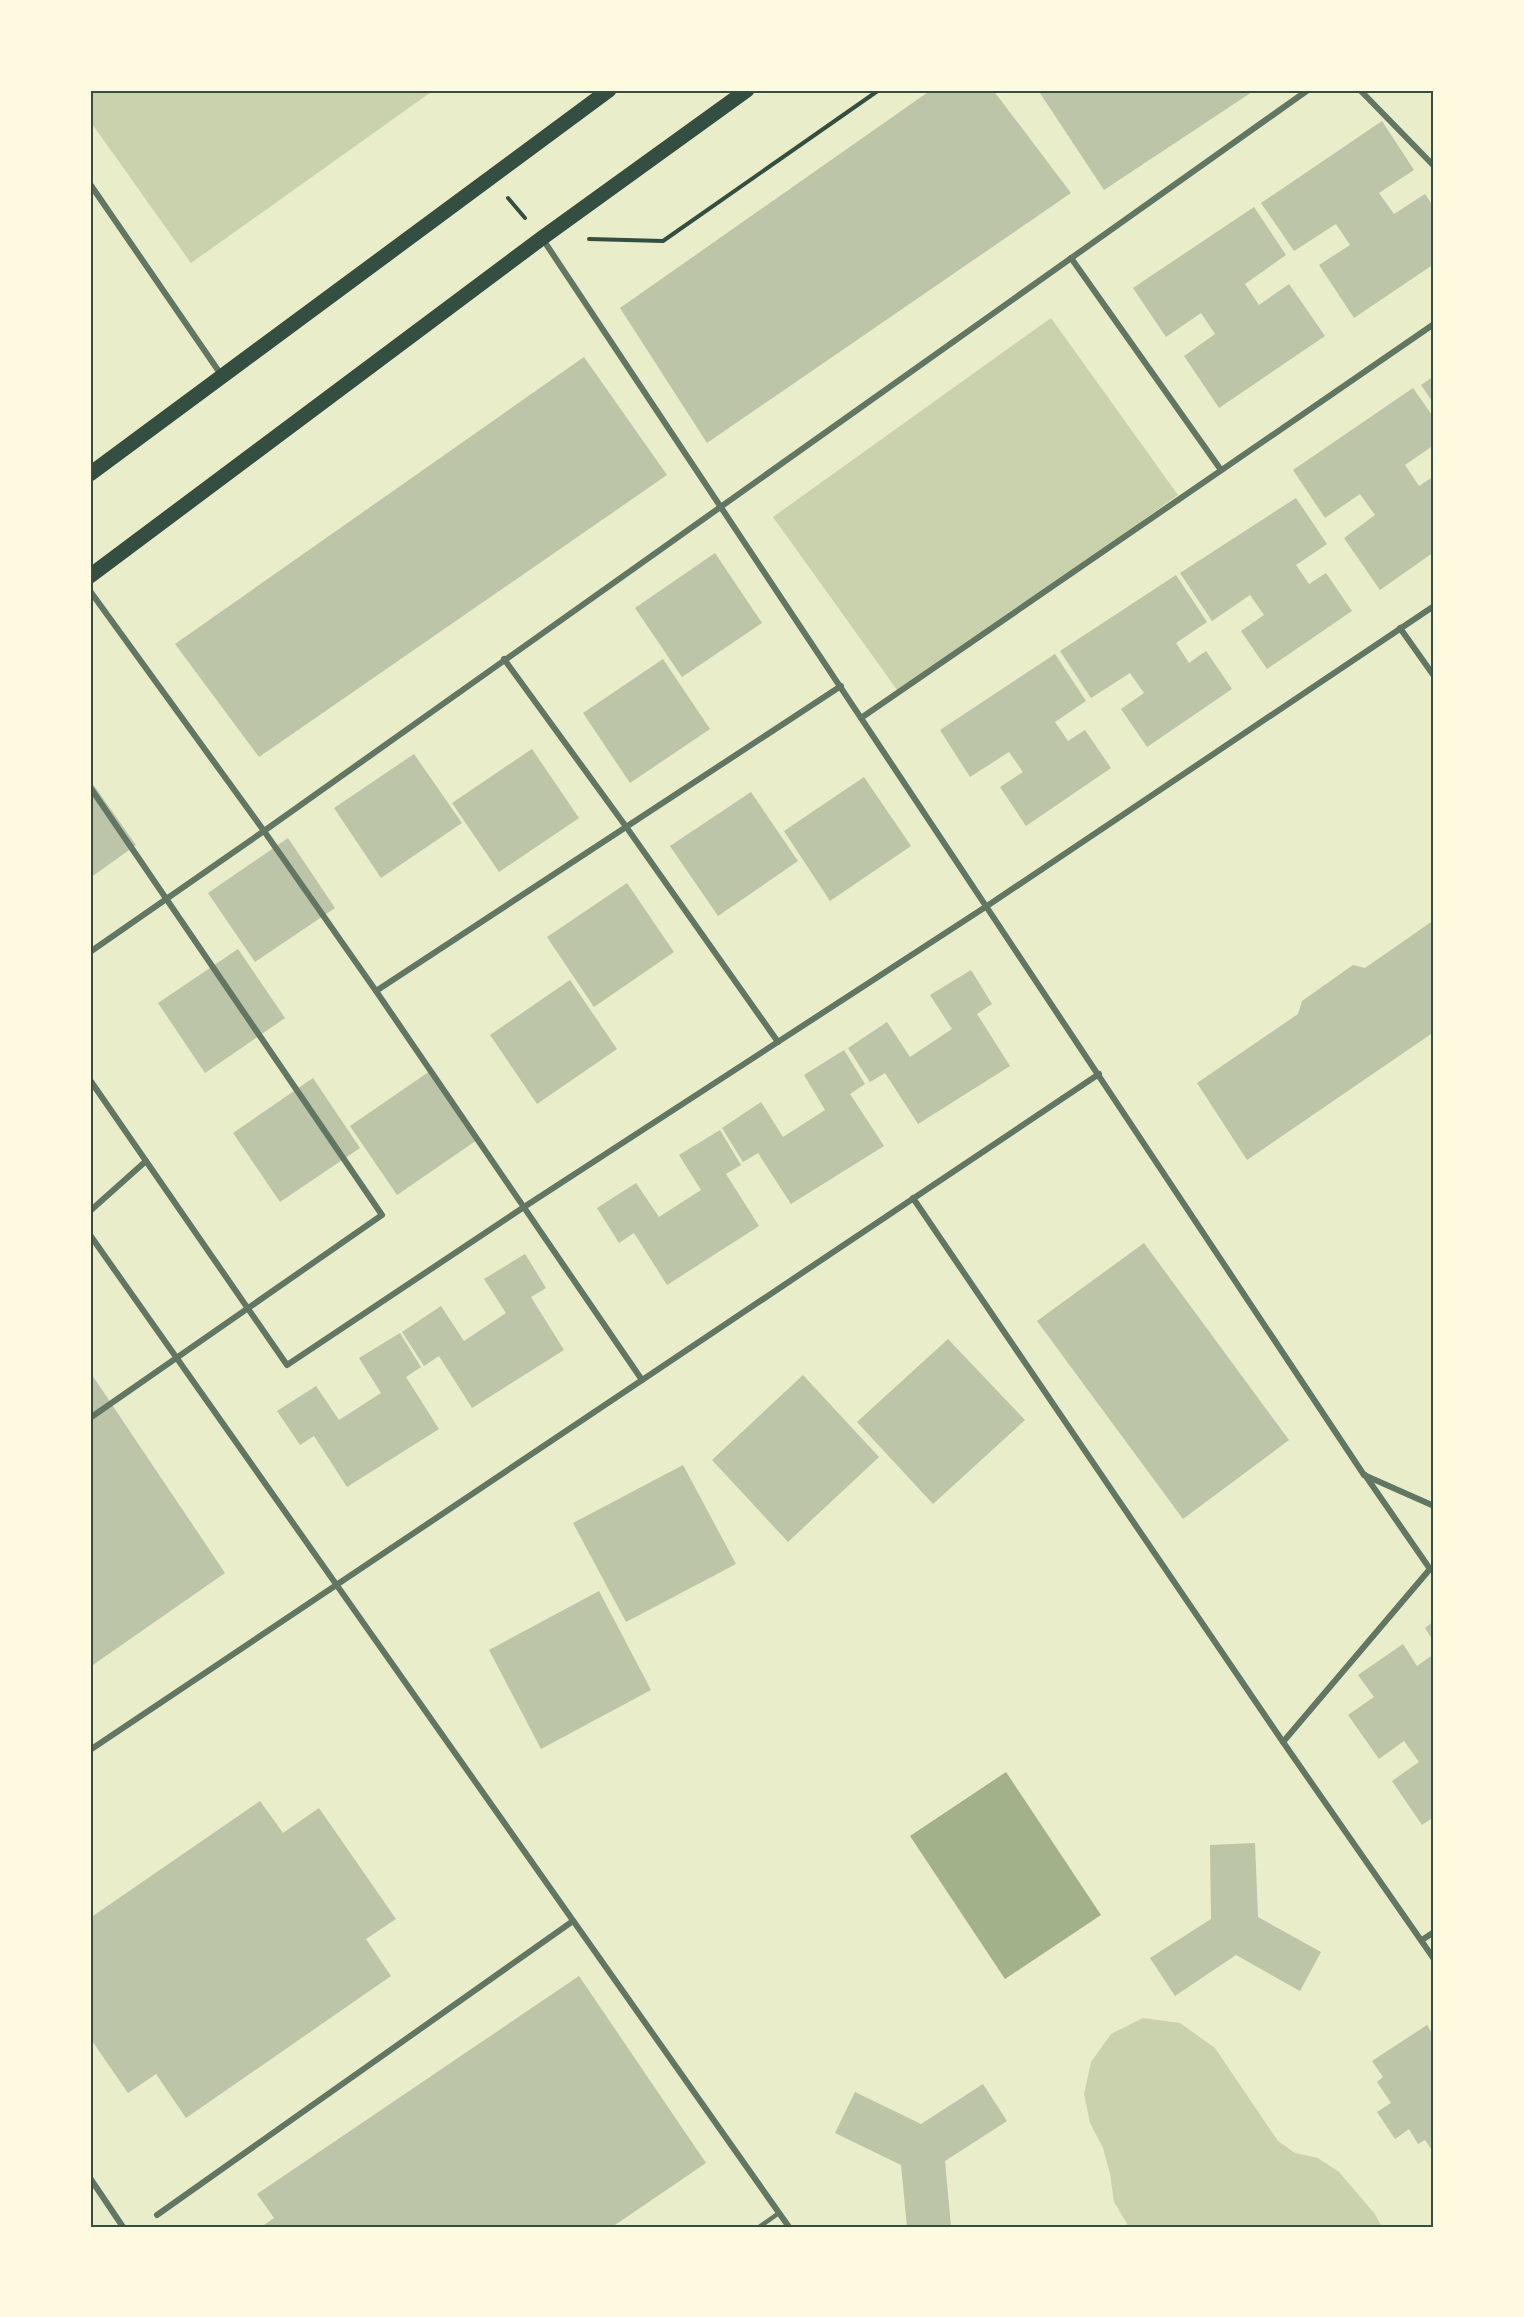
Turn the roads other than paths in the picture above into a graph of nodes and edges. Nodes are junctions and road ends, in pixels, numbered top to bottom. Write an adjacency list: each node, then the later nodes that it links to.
1 (609, 90): 10 (main road)
2 (747, 90): 7 (main road)
3 (1308, 90): 8 (street)
4 (1360, 90): 5 (street)
5 (1434, 166)
6 (90, 184): 10 (street)
7 (542, 238): 13 (street); 14 (main road)
8 (1071, 258): 11 (street); 13 (street)
9 (1434, 324): 11 (street)
10 (223, 376): 12 (main road)
11 (1221, 470): 21 (street)
12 (90, 474)
13 (721, 506): 18 (street); 20 (street)
14 (90, 576)
15 (90, 591): 24 (street)
16 (1434, 606): 17 (street)
17 (1400, 628): 19 (street); 25 (street)
18 (504, 659): 23 (street); 24 (street)
19 (1434, 676)
20 (841, 686): 21 (street); 23 (street)
21 (861, 718): 25 (street)
22 (90, 787): 37 (street)
23 (627, 828): 27 (street); 28 (street)
24 (264, 831): 26 (street); 27 (street)
25 (987, 906): 28 (street); 29 (street)
26 (90, 952)
27 (376, 991): 33 (street)
28 (778, 1042): 33 (street)
29 (1099, 1074): 32 (street); 38 (street)
30 (90, 1080): 31 (street)
31 (146, 1161): 33 (street); 34 (street)
32 (913, 1198): 36 (street); 41 (street)
33 (524, 1207): 36 (street)
34 (90, 1211)
35 (90, 1235): 40 (street)
36 (642, 1380): 40 (street)
37 (90, 1418)
38 (1364, 1475): 39 (street); 41 (street)
39 (1434, 1506)
40 (336, 1585): 42 (street); 43 (street)
41 (1283, 1742): 45 (street)
42 (90, 1750)
43 (573, 1921): 48 (street); 49 (street)
44 (1434, 1932): 45 (street)
45 (1422, 1940): 46 (street)
46 (1434, 1959)
47 (90, 2178): 50 (street)
48 (779, 2213): 51 (lane); 52 (street)
49 (158, 2215)
50 (123, 2227)
51 (759, 2227)
52 (789, 2227)

